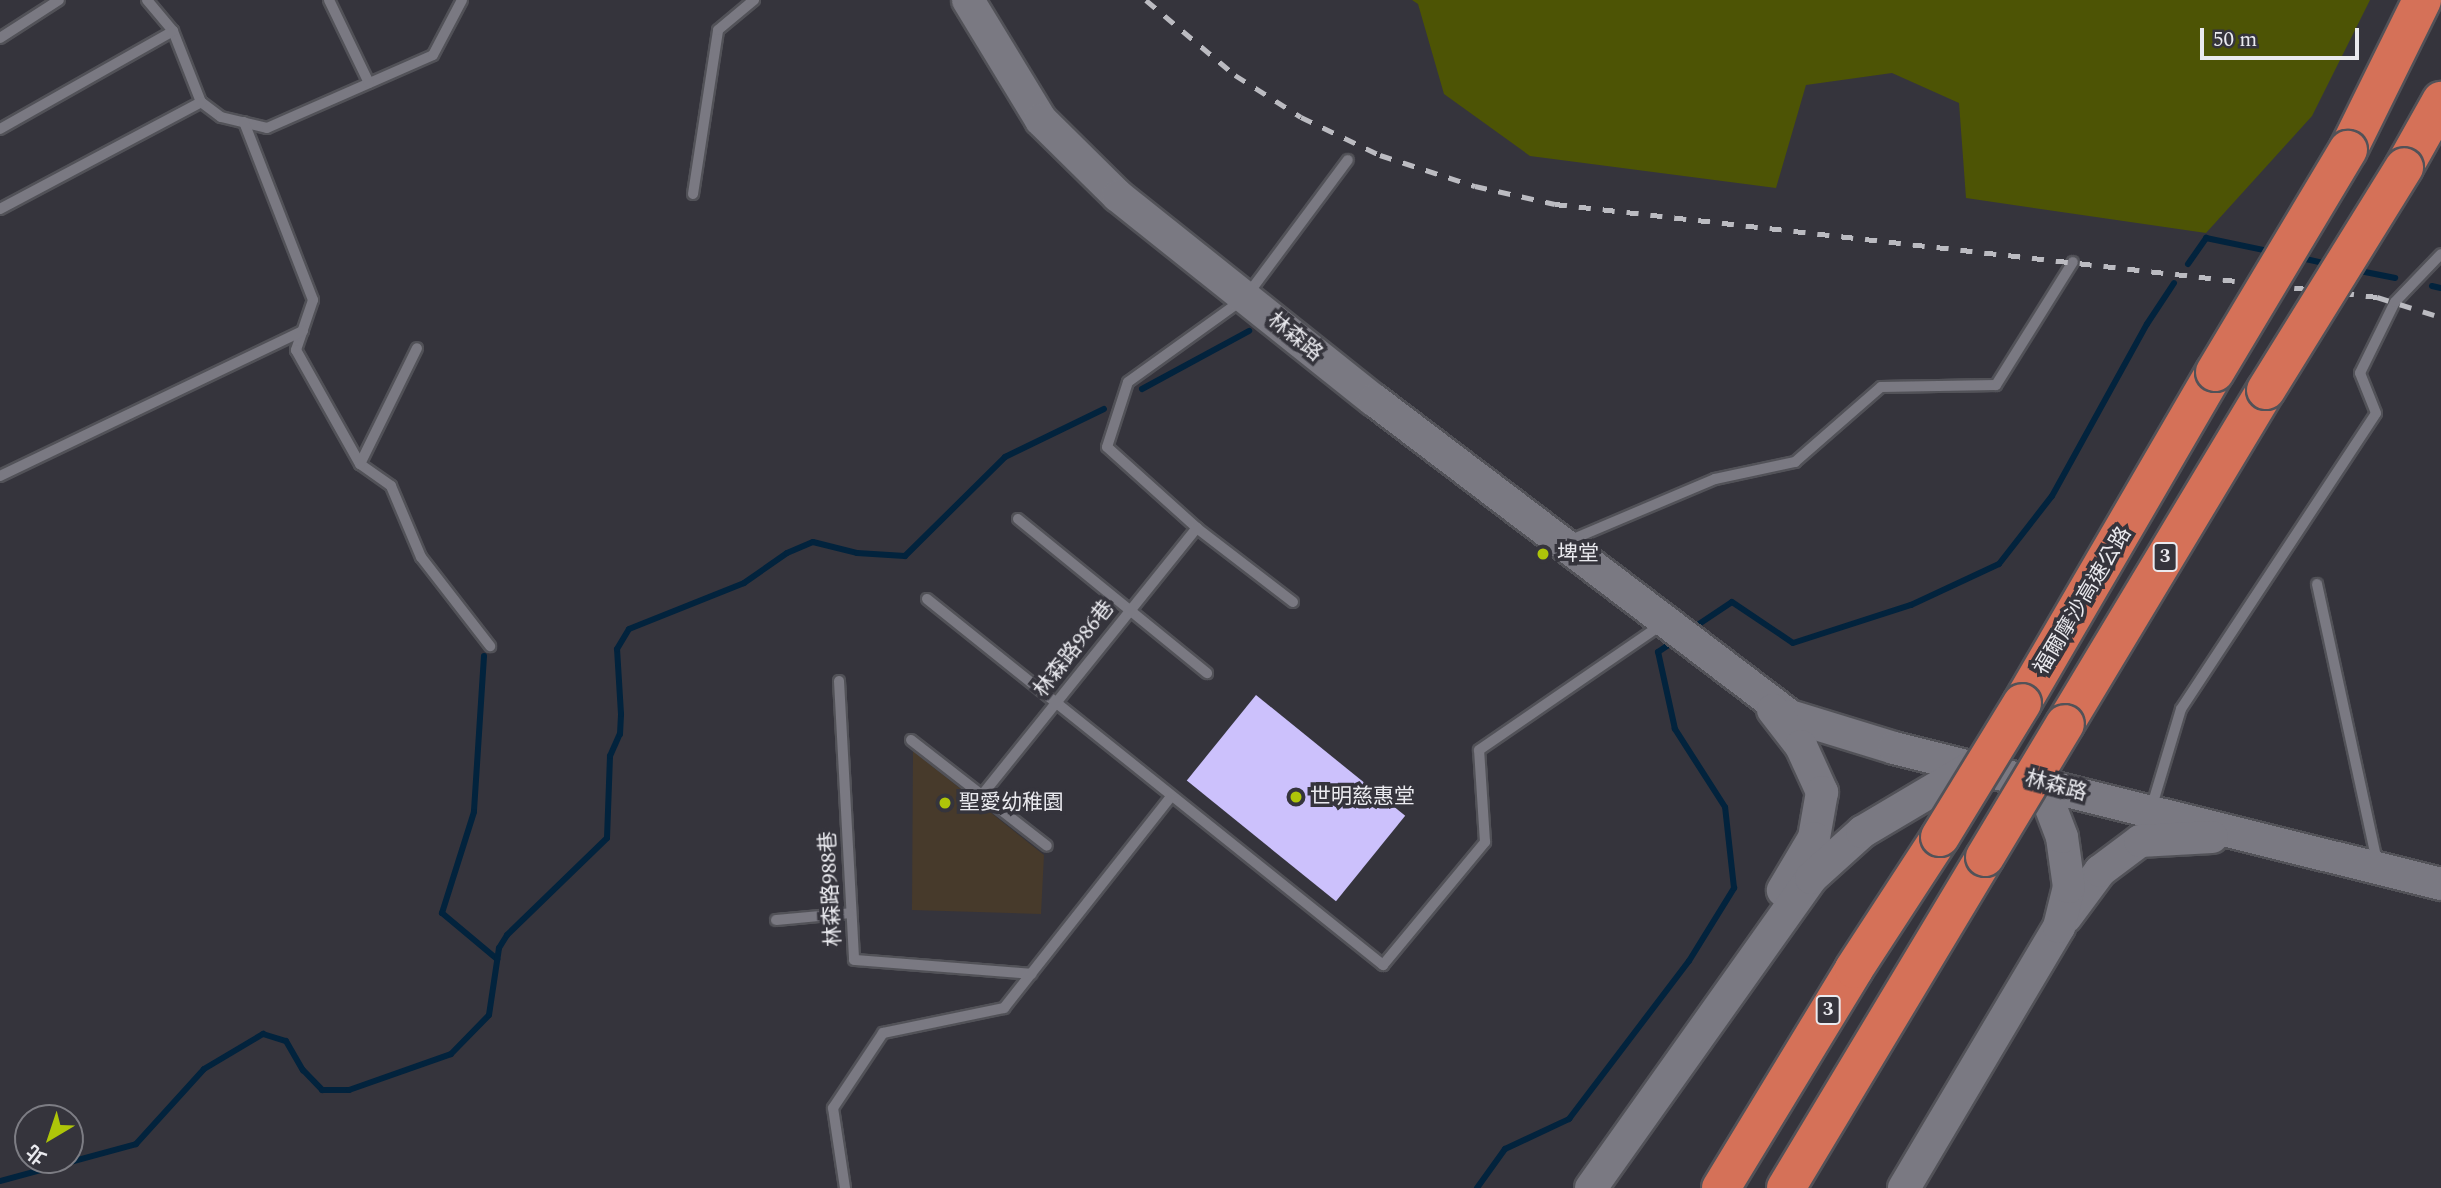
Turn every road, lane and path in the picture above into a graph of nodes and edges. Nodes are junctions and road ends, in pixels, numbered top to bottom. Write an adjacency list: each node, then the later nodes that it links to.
1 (59, 0): 9 (lane)
2 (147, 0): 8 (lane)
3 (329, 0): 10 (lane)
4 (462, 0): 10 (lane)
5 (754, 0): 16 (lane)
6 (968, 0): 20 (main road, 林森路)
7 (2422, 0): 52 (highway, 福爾摩沙高速公路 / 3, bridge)
8 (173, 31): 12 (lane); 14 (lane)
9 (0, 38)
10 (369, 83): 13 (lane)
11 (2441, 101): 58 (highway, 3, bridge)
12 (201, 102): 13 (lane); 17 (lane)
13 (244, 122): 21 (lane)
14 (0, 129)
15 (1348, 160): 20 (lane)
16 (693, 194)
17 (0, 209)
18 (2441, 254): 43 (lane)
19 (2073, 262): 27 (lane)
20 (1245, 298): 26 (lane); 27 (main road, 林森路)
21 (303, 331): 23 (lane); 24 (lane)
22 (417, 348): 23 (lane)
23 (360, 464): 33 (lane)
24 (0, 476)
25 (1018, 519): 31 (lane)
26 (1197, 528): 30 (lane); 31 (lane, 林森路986巷)
27 (1564, 543): 32 (main road, 林森路)
28 (2317, 584): 46 (lane)
29 (927, 599): 37 (lane)
30 (1293, 602)
31 (1129, 609): 34 (lane); 37 (lane, 林森路986巷)
32 (1678, 629): 36 (main road, 林森路); 42 (lane)
33 (489, 646)
34 (1207, 673)
35 (839, 681): 48 (lane, 林森路988巷)
36 (1764, 699): 39 (main road, 林森路); 51 (main road)
37 (1057, 702): 41 (lane, 林森路986巷); 42 (lane)
38 (911, 740): 41 (lane)
39 (1973, 765): 40 (main road, 林森路); 51 (main road)
40 (2041, 782): 43 (main road, 林森路); 50 (main road)
41 (982, 795): 45 (lane)
42 (1170, 798): 53 (lane)
43 (2150, 811): 44 (main road, 林森路)
44 (2236, 835): 46 (main road, 林森路); 50 (main road)
45 (1047, 846)
46 (2378, 866): 47 (main road, 林森路)
47 (2441, 884)
48 (851, 913): 49 (lane); 53 (lane, 林森路988巷)
49 (776, 920)
50 (2059, 927): 59 (main road)
51 (1754, 954): 55 (main road)
52 (1854, 969): 56 (highway); 57 (highway, 福爾摩沙高速公路 / 3)
53 (1031, 974): 54 (lane)
54 (845, 1188)
55 (1591, 1188)
56 (1698, 1188)
57 (1721, 1188)
58 (1786, 1188)
59 (1904, 1188)

